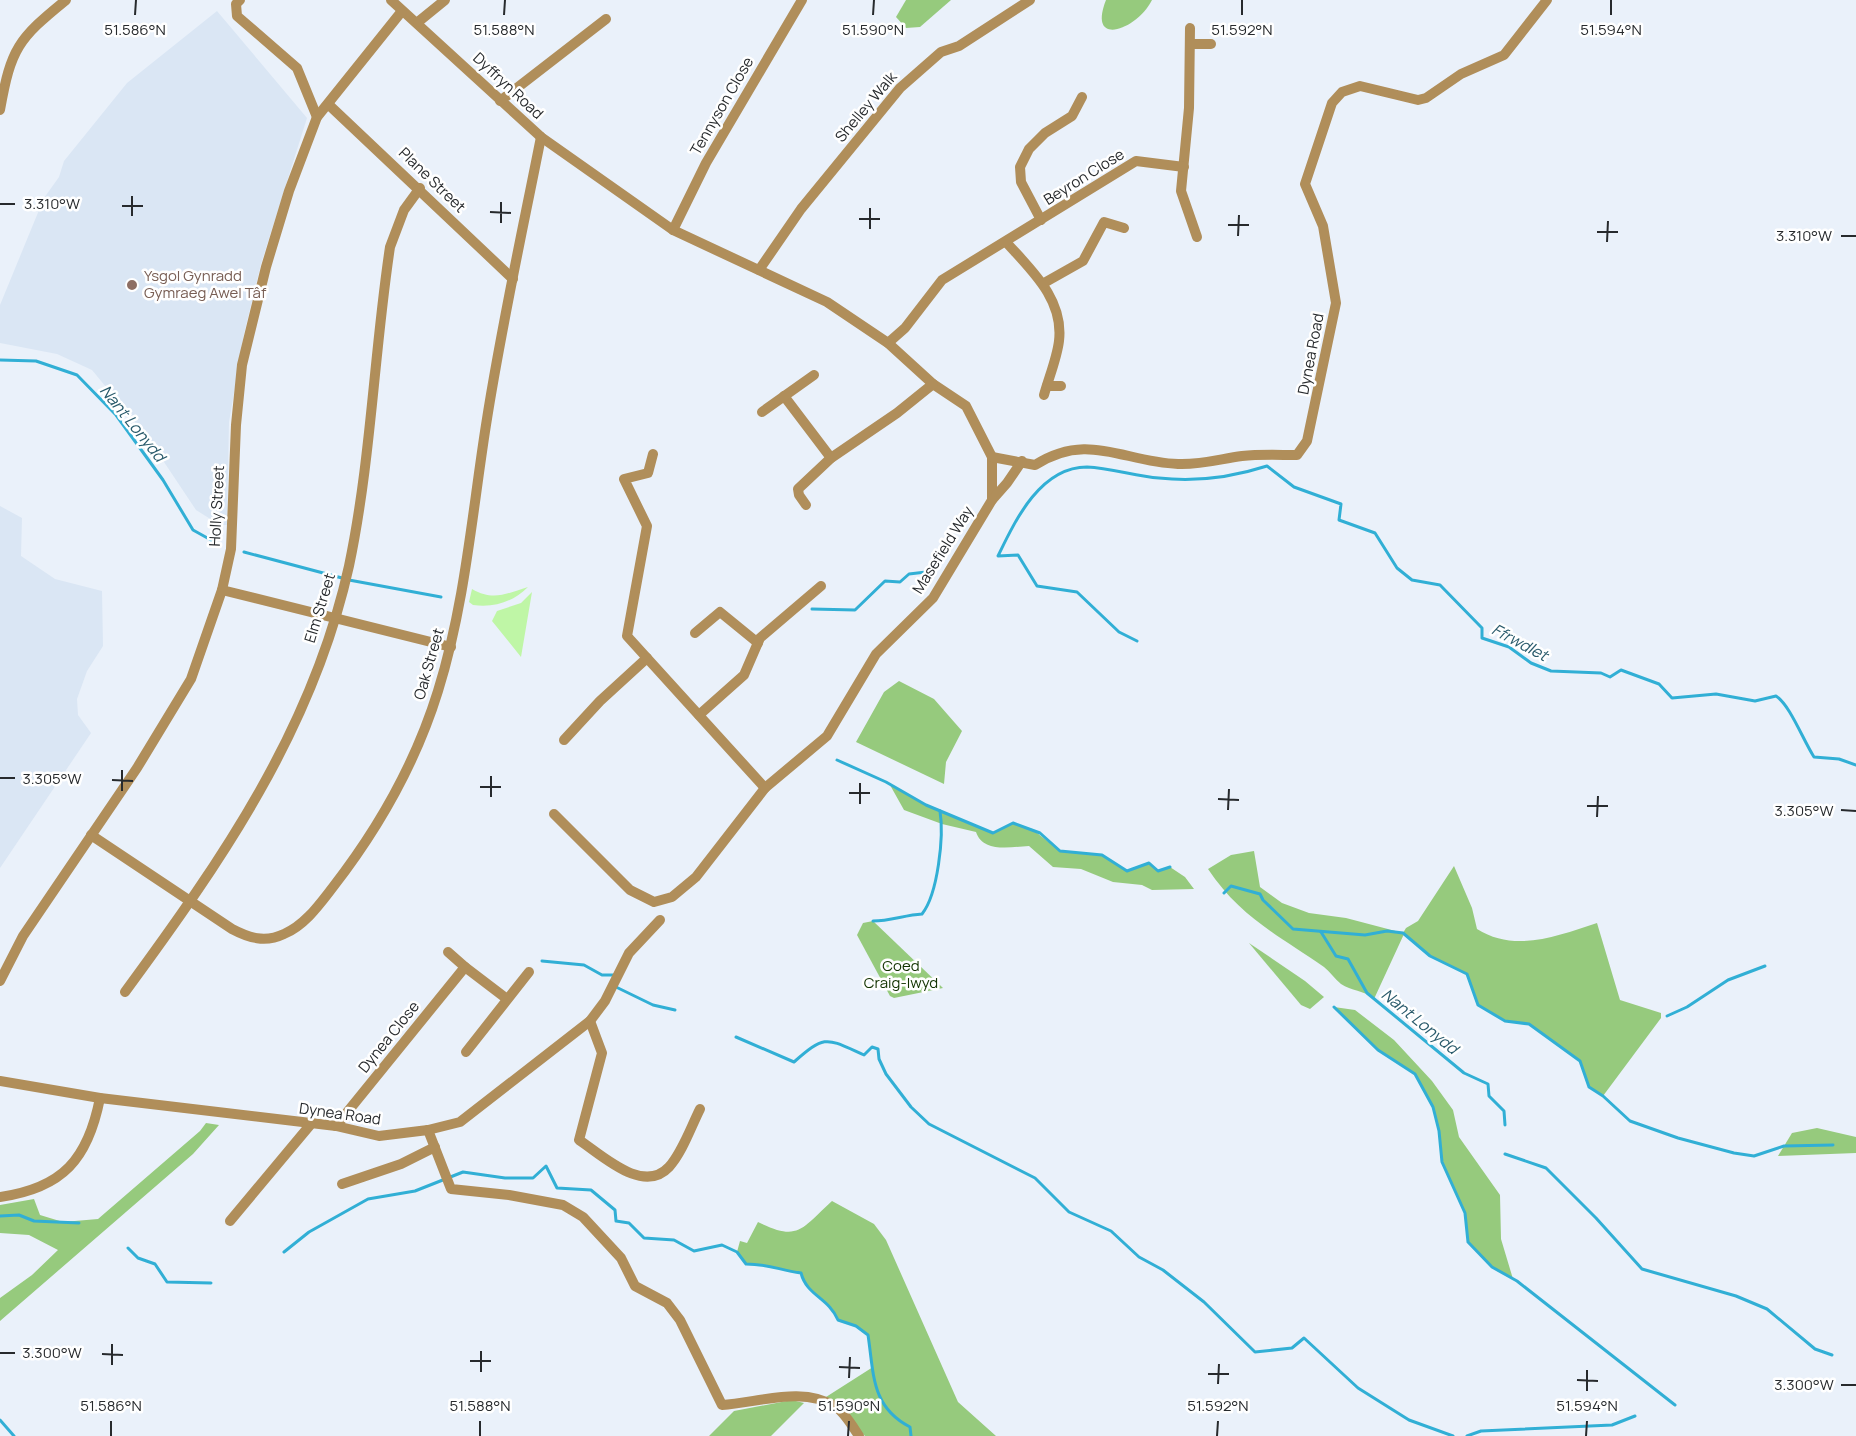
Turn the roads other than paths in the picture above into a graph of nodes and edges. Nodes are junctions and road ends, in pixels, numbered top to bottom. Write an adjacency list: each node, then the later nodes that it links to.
1 (66, 0): 8 (street)
2 (240, 0): 19 (street)
3 (391, 0): 9 (street, Dyffryn Road)
4 (445, 0): 11 (street)
5 (802, 0): 26 (street, Tennyson Close)
6 (1030, 0): 29 (street, Shelley Walk)
7 (1547, 0): 41 (street, Dynea Road)
8 (53, 4): 18 (street)
9 (402, 11): 11 (street, Dyffryn Road); 17 (street, Holly Street)
10 (606, 19): 16 (street)
11 (418, 22): 16 (street, Dyffryn Road)
12 (1190, 28): 13 (street)
13 (1191, 44): 14 (street); 21 (street)
14 (1211, 44)
15 (1082, 97): 24 (street)
16 (500, 101): 20 (street, Dyffryn Road)
17 (329, 105): 19 (street, Holly Street); 23 (street, Plane Street)
18 (0, 110)
19 (317, 117): 45 (street, Holly Street)
20 (541, 137): 22 (street, Dyffryn Road); 30 (street, Oak Street)
21 (1184, 166): 24 (street, Beyron Close); 27 (street)
22 (604, 180): 26 (street, Masefield Way)
23 (420, 188): 30 (street, Plane Street); 46 (street, Elm Street)
24 (1041, 220): 28 (street, Beyron Close)
25 (1124, 228): 31 (street)
26 (673, 230): 29 (street, Masefield Way)
27 (1197, 237)
28 (1006, 242): 31 (street); 32 (street, Beyron Close)
29 (759, 270): 32 (street, Masefield Way)
30 (513, 279): 49 (street, Oak Street)
31 (1044, 283): 35 (street)
32 (888, 343): 34 (street, Masefield Way)
33 (814, 375): 36 (street)
34 (933, 384): 39 (street, Masefield Way); 40 (street)
35 (1061, 386)
36 (784, 396): 37 (street); 40 (street)
37 (762, 412)
38 (653, 454): 50 (street)
39 (992, 457): 41 (street, Dynea Road); 42 (street, Masefield Way)
40 (831, 458): 43 (street)
41 (1022, 460): 42 (street)
42 (992, 500): 53 (street, Masefield Way)
43 (806, 505)
44 (821, 586): 48 (street)
45 (222, 590): 46 (street); 55 (street, Holly Street)
46 (334, 618): 49 (street); 56 (street, Elm Street)
47 (695, 633): 48 (street)
48 (758, 643): 51 (street)
49 (450, 648): 56 (street, Oak Street)
50 (647, 658): 51 (street); 52 (street)
51 (699, 715): 53 (street)
52 (564, 740)
53 (765, 788): 54 (street, Masefield Way)
54 (554, 814)
55 (91, 835): 56 (street, Oak Street); 61 (street, Holly Street)
56 (192, 901): 62 (street, Elm Street)
57 (660, 920): 64 (street, Dynea Road)
58 (448, 952): 59 (street)
59 (465, 967): 63 (street); 70 (street, Dynea Close)
60 (529, 972): 63 (street)
61 (0, 981)
62 (125, 992)
63 (507, 999): 65 (street)
64 (590, 1021): 68 (street); 71 (street, Dynea Road)
65 (466, 1052)
66 (0, 1081): 67 (street, Dynea Road)
67 (100, 1098): 69 (street, Dynea Road); 74 (street)
68 (700, 1109)
69 (311, 1124): 70 (street, Dynea Road); 75 (street)
70 (336, 1126): 71 (street, Dynea Road)
71 (428, 1130): 72 (street)
72 (435, 1147): 73 (street); 76 (street)
73 (342, 1184)
74 (0, 1197)
75 (230, 1221)
76 (859, 1436)

